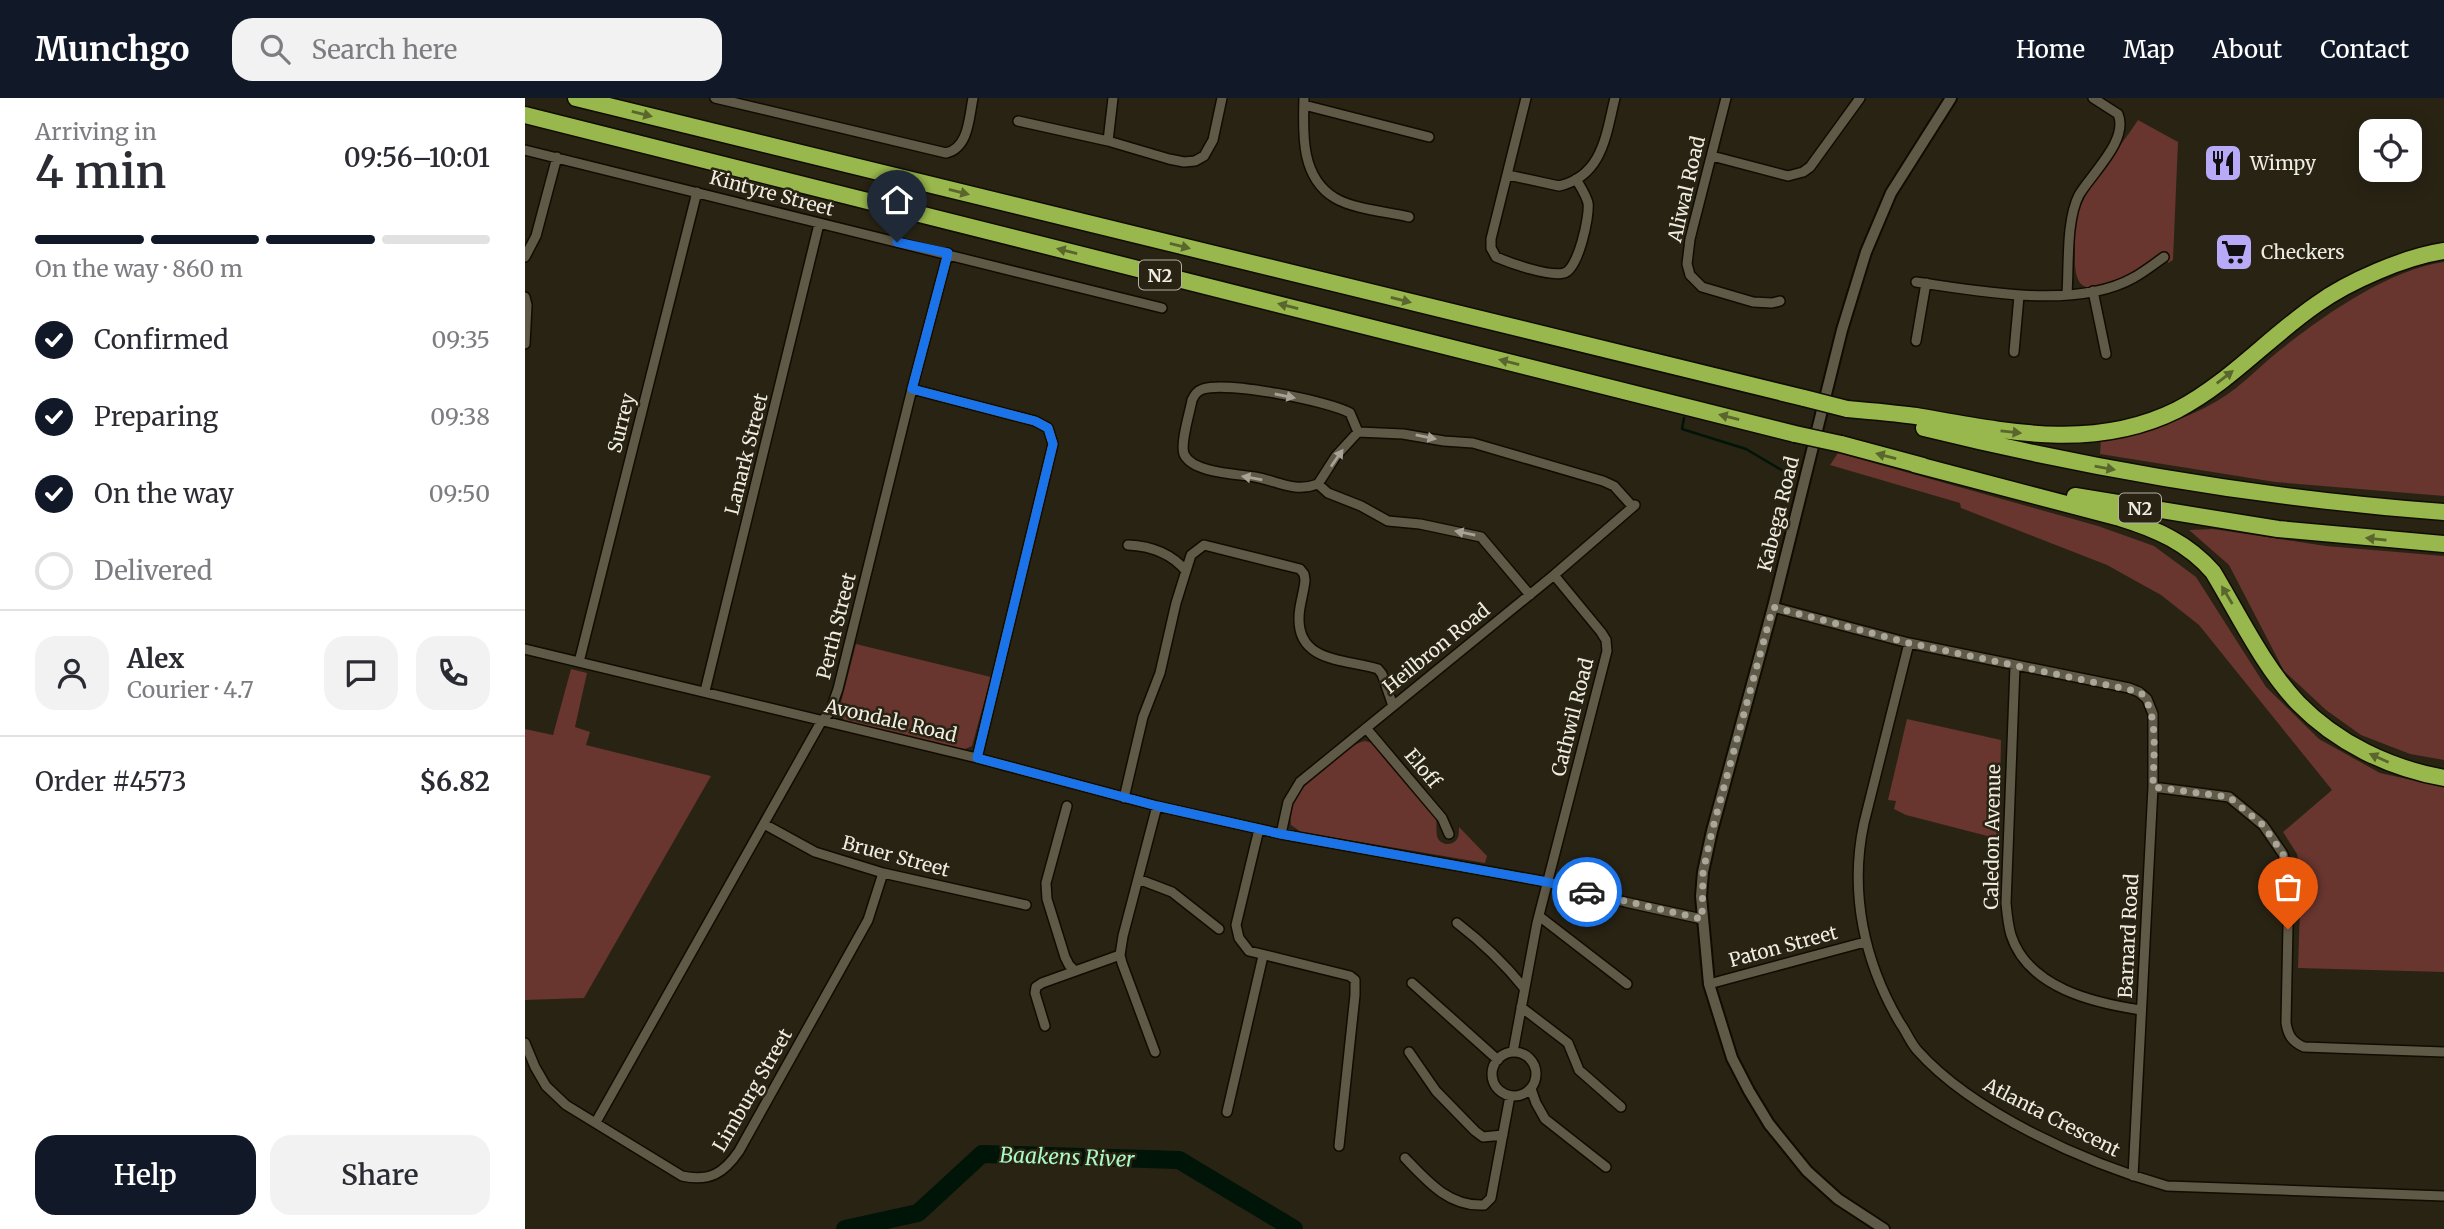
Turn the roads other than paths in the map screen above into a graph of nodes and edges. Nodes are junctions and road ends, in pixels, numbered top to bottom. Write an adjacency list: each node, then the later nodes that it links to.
1 (576, 98): 42 (highway, N2, one-way to 42, bridge)
2 (715, 98): 11 (street)
3 (1113, 98): 16 (street)
4 (1222, 98): 16 (street)
5 (1526, 98): 20 (street)
6 (1615, 98): 21 (street)
7 (1726, 98): 18 (street, Aliwal Road)
8 (1860, 98): 18 (street)
9 (1951, 98): 52 (street, Kabega Road)
10 (2093, 98): 32 (street)
11 (971, 99)
12 (1304, 102): 15 (street); 23 (street)
13 (525, 116): 44 (highway, N2, one-way to 13, bridge)
14 (1018, 121): 16 (street)
15 (1429, 137)
16 (1108, 141)
17 (525, 150): 19 (street, Kintyre Street)
18 (1712, 156): 35 (street, Aliwal Road)
19 (557, 158): 22 (street, Kintyre Street); 29 (street)
20 (1508, 175): 21 (street); 21 (street)
21 (1576, 179)
22 (697, 192): 24 (street, Kintyre Street); 55 (street, Surrey)
23 (1409, 217)
24 (819, 224): 27 (street, Kintyre Street); 57 (street, Lanark Street)
25 (2444, 245): 28 (highway)
26 (2444, 251): 28 (highway)
27 (948, 253): 36 (street, Kintyre Street); 41 (street, Perth Street)
28 (2427, 254): 42 (highway, one-way to 28)
29 (525, 257)
30 (2164, 257): 31 (street)
31 (2093, 291): 32 (street); 40 (street)
32 (2067, 294): 33 (street)
33 (2019, 296): 37 (street); 39 (street)
34 (525, 297): 38 (street)
35 (1780, 301)
36 (1162, 308)
37 (1916, 341)
38 (525, 344)
39 (2014, 352)
40 (2106, 354)
41 (912, 389): 59 (street, Perth Street); 61 (street)
42 (1847, 409): 46 (highway, N2, one-way to 46)
43 (1358, 432): 45 (street, one-way to 43); 45 (street, one-way to 43); 50 (street, Heilbron Road, one-way to 50)
44 (1914, 464): 47 (highway, N2, one-way to 44); 62 (highway, one-way to 44)
45 (1318, 484): 51 (street, one-way to 45)
46 (2444, 512)
47 (2444, 544)
48 (1128, 545): 49 (street)
49 (1186, 571): 58 (street); 64 (street)
50 (1554, 575): 51 (street, Heilbron Road); 73 (street, Cathwil Road)
51 (1530, 595): 58 (street, Heilbron Road)
52 (1773, 607): 53 (street); 76 (street, Kabega Road)
53 (1909, 643): 56 (street); 79 (street, Atlanta Crescent)
54 (525, 649): 55 (street, Avondale Road)
55 (579, 662): 57 (street, Avondale Road)
56 (2015, 666): 63 (street, Barnard Road); 90 (street, Caledon Avenue)
57 (705, 691): 59 (street, Avondale Road)
58 (1393, 706): 60 (street, Heilbron Road)
59 (821, 722): 61 (street, Avondale Road); 67 (street, Perth Street)
60 (1366, 728): 69 (street, Heilbron Road); 70 (street, Eloff)
61 (977, 758): 64 (street, Avondale Road)
62 (2444, 778)
63 (2153, 787): 90 (street, Barnard Road); 96 (street)
64 (1124, 798): 66 (street, Avondale Road)
65 (1067, 806): 84 (street)
66 (1157, 806): 68 (street, Avondale Road); 72 (street)
67 (764, 824): 71 (street, Bruer Street); 102 (street, Perth Street)
68 (1259, 829): 69 (street, Avondale Road); 81 (street)
69 (1281, 834): 73 (street, Avondale Road)
70 (1449, 834)
71 (883, 873): 74 (street, Bruer Street); 102 (street, Limburg Street)
72 (1138, 879): 78 (street); 80 (street)
73 (1547, 882): 75 (street, Cathwil Road); 76 (street, Avondale Road)
74 (1026, 905)
75 (1539, 916): 83 (street, Cathwil Road); 86 (street)
76 (1702, 919): 87 (street, Kabega Road)
77 (1457, 923): 82 (street)
78 (1219, 929)
79 (1865, 942): 87 (street, Paton Street); 107 (street, Atlanta Crescent)
80 (1121, 955): 84 (street); 93 (street)
81 (1263, 956): 101 (street); 104 (street)
82 (1508, 967): 83 (street); 88 (street)
83 (1528, 968): 88 (street, Cathwil Road)
84 (1075, 971): 91 (street)
85 (1412, 983): 97 (street)
86 (1627, 984)
87 (1710, 984): 109 (street, Kabega Road)
88 (1524, 988): 89 (street, Cathwil Road)
89 (1521, 1007): 95 (street, Cathwil Road); 100 (street)
90 (2141, 1010): 107 (street, Barnard Road)
91 (1045, 1026)
92 (525, 1043): 102 (street, Limburg Street)
93 (1155, 1052)
94 (1409, 1052): 103 (street)
95 (1513, 1052): 97 (street); 98 (street)
96 (2444, 1052)
97 (1498, 1059): 99 (street)
98 (1531, 1089): 99 (street); 106 (street)
99 (1510, 1096): 103 (street)
100 (1621, 1107)
101 (1227, 1112)
102 (596, 1122)
103 (1503, 1135): 105 (street)
104 (1339, 1146)
105 (1405, 1158)
106 (1606, 1167)
107 (2133, 1176): 108 (street, Atlanta Crescent)
108 (2444, 1195)
109 (1884, 1229)

